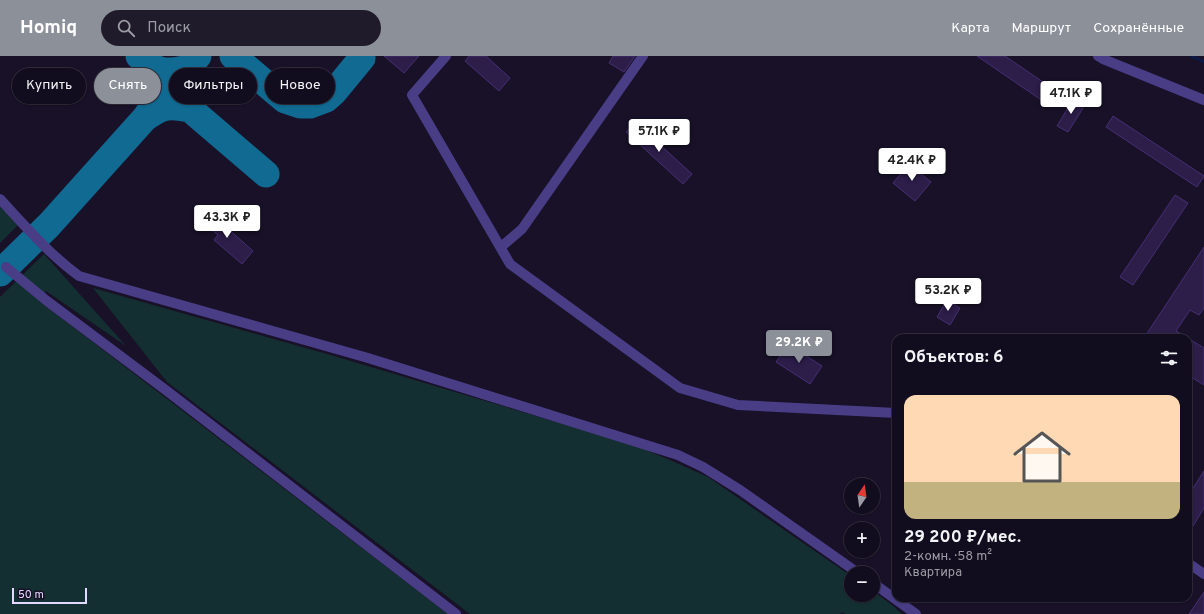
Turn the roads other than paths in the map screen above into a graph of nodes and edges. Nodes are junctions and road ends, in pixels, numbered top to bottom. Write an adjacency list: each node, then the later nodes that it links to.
1 (446, 56): 6 (street)
2 (643, 56): 6 (street)
3 (1098, 56): 4 (street)
4 (1204, 100)
5 (0, 199): 9 (street)
6 (501, 247): 8 (street)
7 (6, 267): 15 (street)
8 (892, 413)
9 (848, 566)
10 (1192, 566): 11 (street)
11 (1204, 574)
12 (880, 588): 13 (street)
13 (892, 597)
14 (899, 602): 16 (street)
15 (456, 614)
16 (916, 614)

